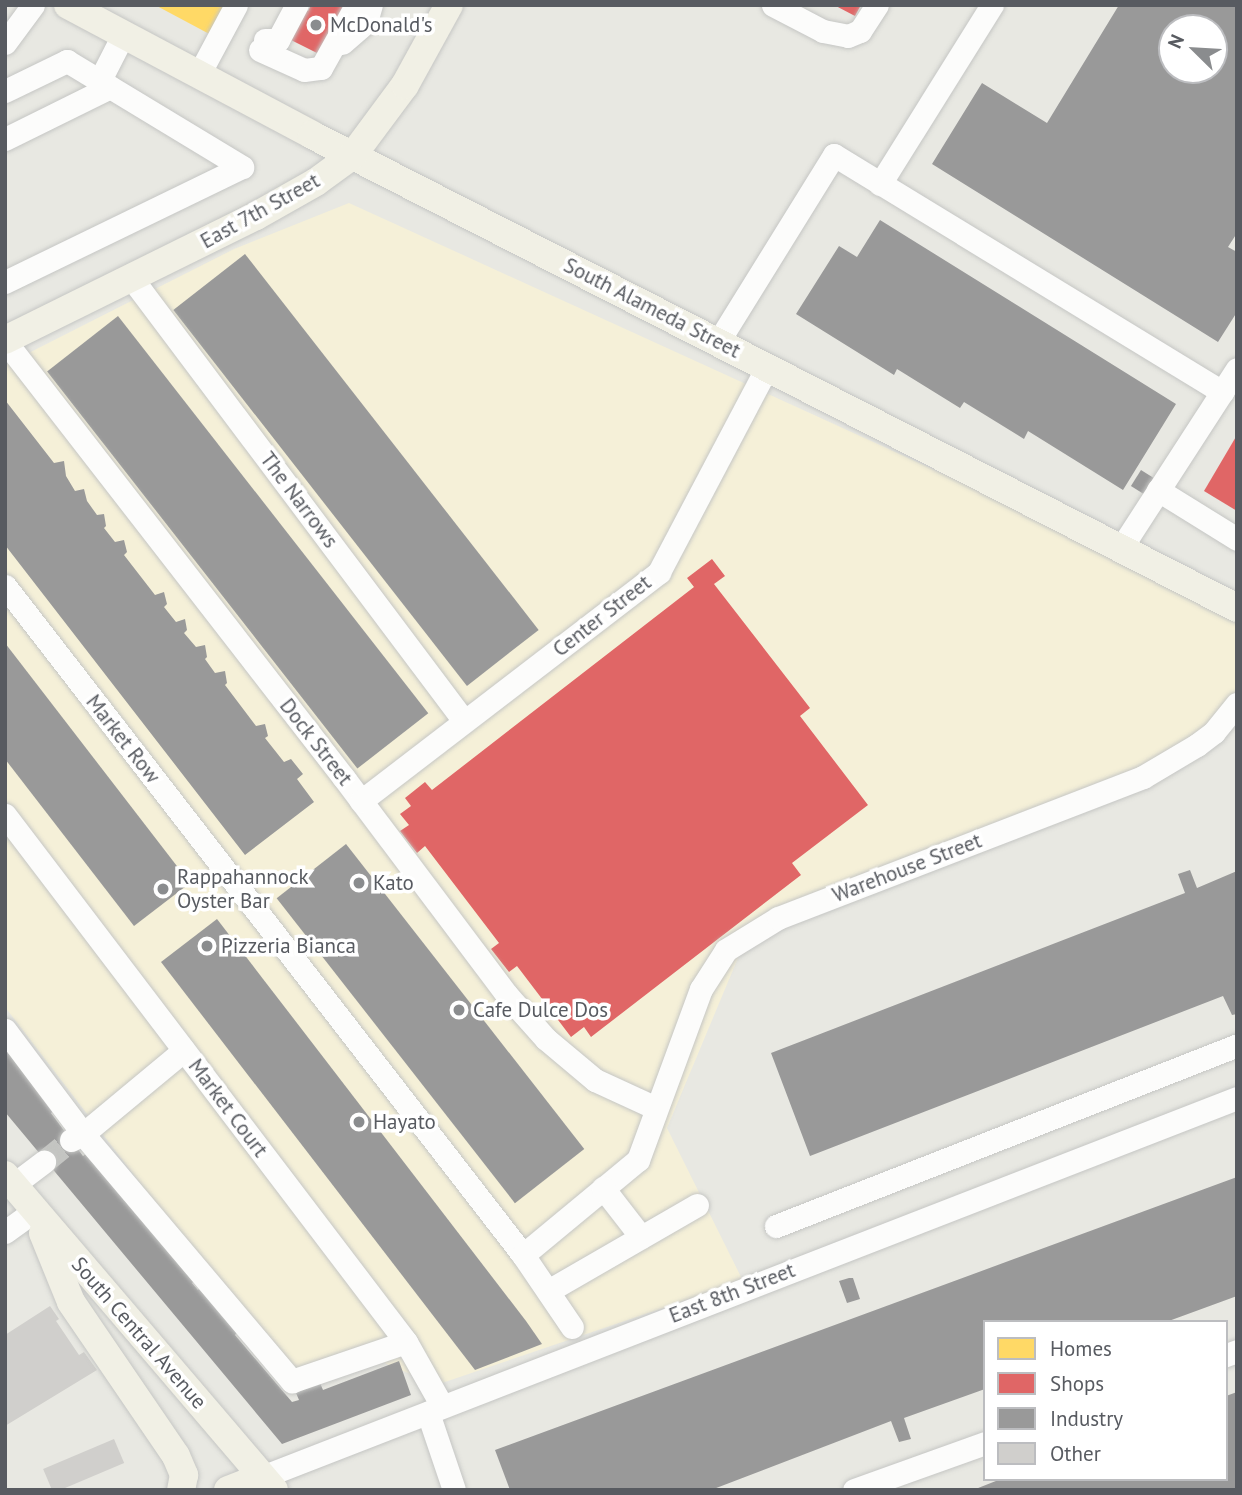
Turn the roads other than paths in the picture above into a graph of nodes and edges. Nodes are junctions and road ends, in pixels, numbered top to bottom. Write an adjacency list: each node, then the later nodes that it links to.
1 (33, 5): 12 (street)
2 (68, 5): 11 (main road, South Alameda Street)
3 (236, 5): 14 (street)
4 (297, 5): 13 (street)
5 (356, 5): 13 (street)
6 (370, 5): 13 (street)
7 (449, 5): 18 (main road, East 7th Street)
8 (773, 5): 9 (street)
9 (877, 5)
10 (992, 5): 19 (street)
11 (123, 34): 14 (main road, South Alameda Street); 15 (street)
12 (5, 43)
13 (334, 48)
14 (199, 74): 18 (main road, South Alameda Street)
15 (105, 84): 16 (street); 17 (street); 21 (street)
16 (5, 91)
17 (5, 139)
18 (353, 155): 20 (main road, East 7th Street); 23 (main road, South Alameda Street)
19 (880, 184): 23 (street); 26 (street)
20 (133, 280): 22 (main road, East 7th Street); 33 (street, The Narrows)
21 (5, 282)
22 (5, 341): 34 (street, Dock Street)
23 (718, 342): 24 (main road, South Alameda Street)
24 (767, 367): 29 (main road, South Alameda Street); 33 (street, Center Street)
25 (1237, 369): 26 (street)
26 (1222, 392): 27 (street)
27 (1158, 491): 28 (street); 29 (street)
28 (1237, 538)
29 (1121, 548): 31 (main road, South Alameda Street)
30 (5, 586): 50 (street, Market Row)
31 (1237, 608)
32 (1237, 704): 40 (street, Warehouse Street)
33 (464, 721): 34 (street, Center Street)
34 (361, 801): 40 (street, Dock Street)
35 (5, 815): 38 (street, Market Court)
36 (5, 1030): 41 (street)
37 (1237, 1045): 47 (street)
38 (184, 1050): 41 (street); 53 (street, Market Court)
39 (1237, 1098): 54 (street, East 8th Street)
40 (656, 1108): 44 (street, Warehouse Street)
41 (77, 1137): 53 (street)
42 (44, 1162): 43 (street)
43 (9, 1180): 46 (main road, South Central Avenue)
44 (603, 1188): 49 (street); 50 (street, Warehouse Street)
45 (697, 1205): 49 (street)
46 (34, 1211): 48 (street); 56 (main road, South Central Avenue); 57 (main road)
47 (776, 1226)
48 (5, 1232)
49 (641, 1237): 51 (street)
50 (523, 1255): 51 (street, Market Row)
51 (548, 1291): 52 (street, Market Row)
52 (572, 1327)
53 (406, 1342): 54 (street, Market Court)
54 (435, 1410): 56 (street, East 8th Street); 59 (street, Market Court)
55 (983, 1444): 60 (street)
56 (268, 1483): 58 (main road, East 8th Street)
57 (181, 1490)
58 (228, 1490)
59 (454, 1490)
60 (854, 1490)

